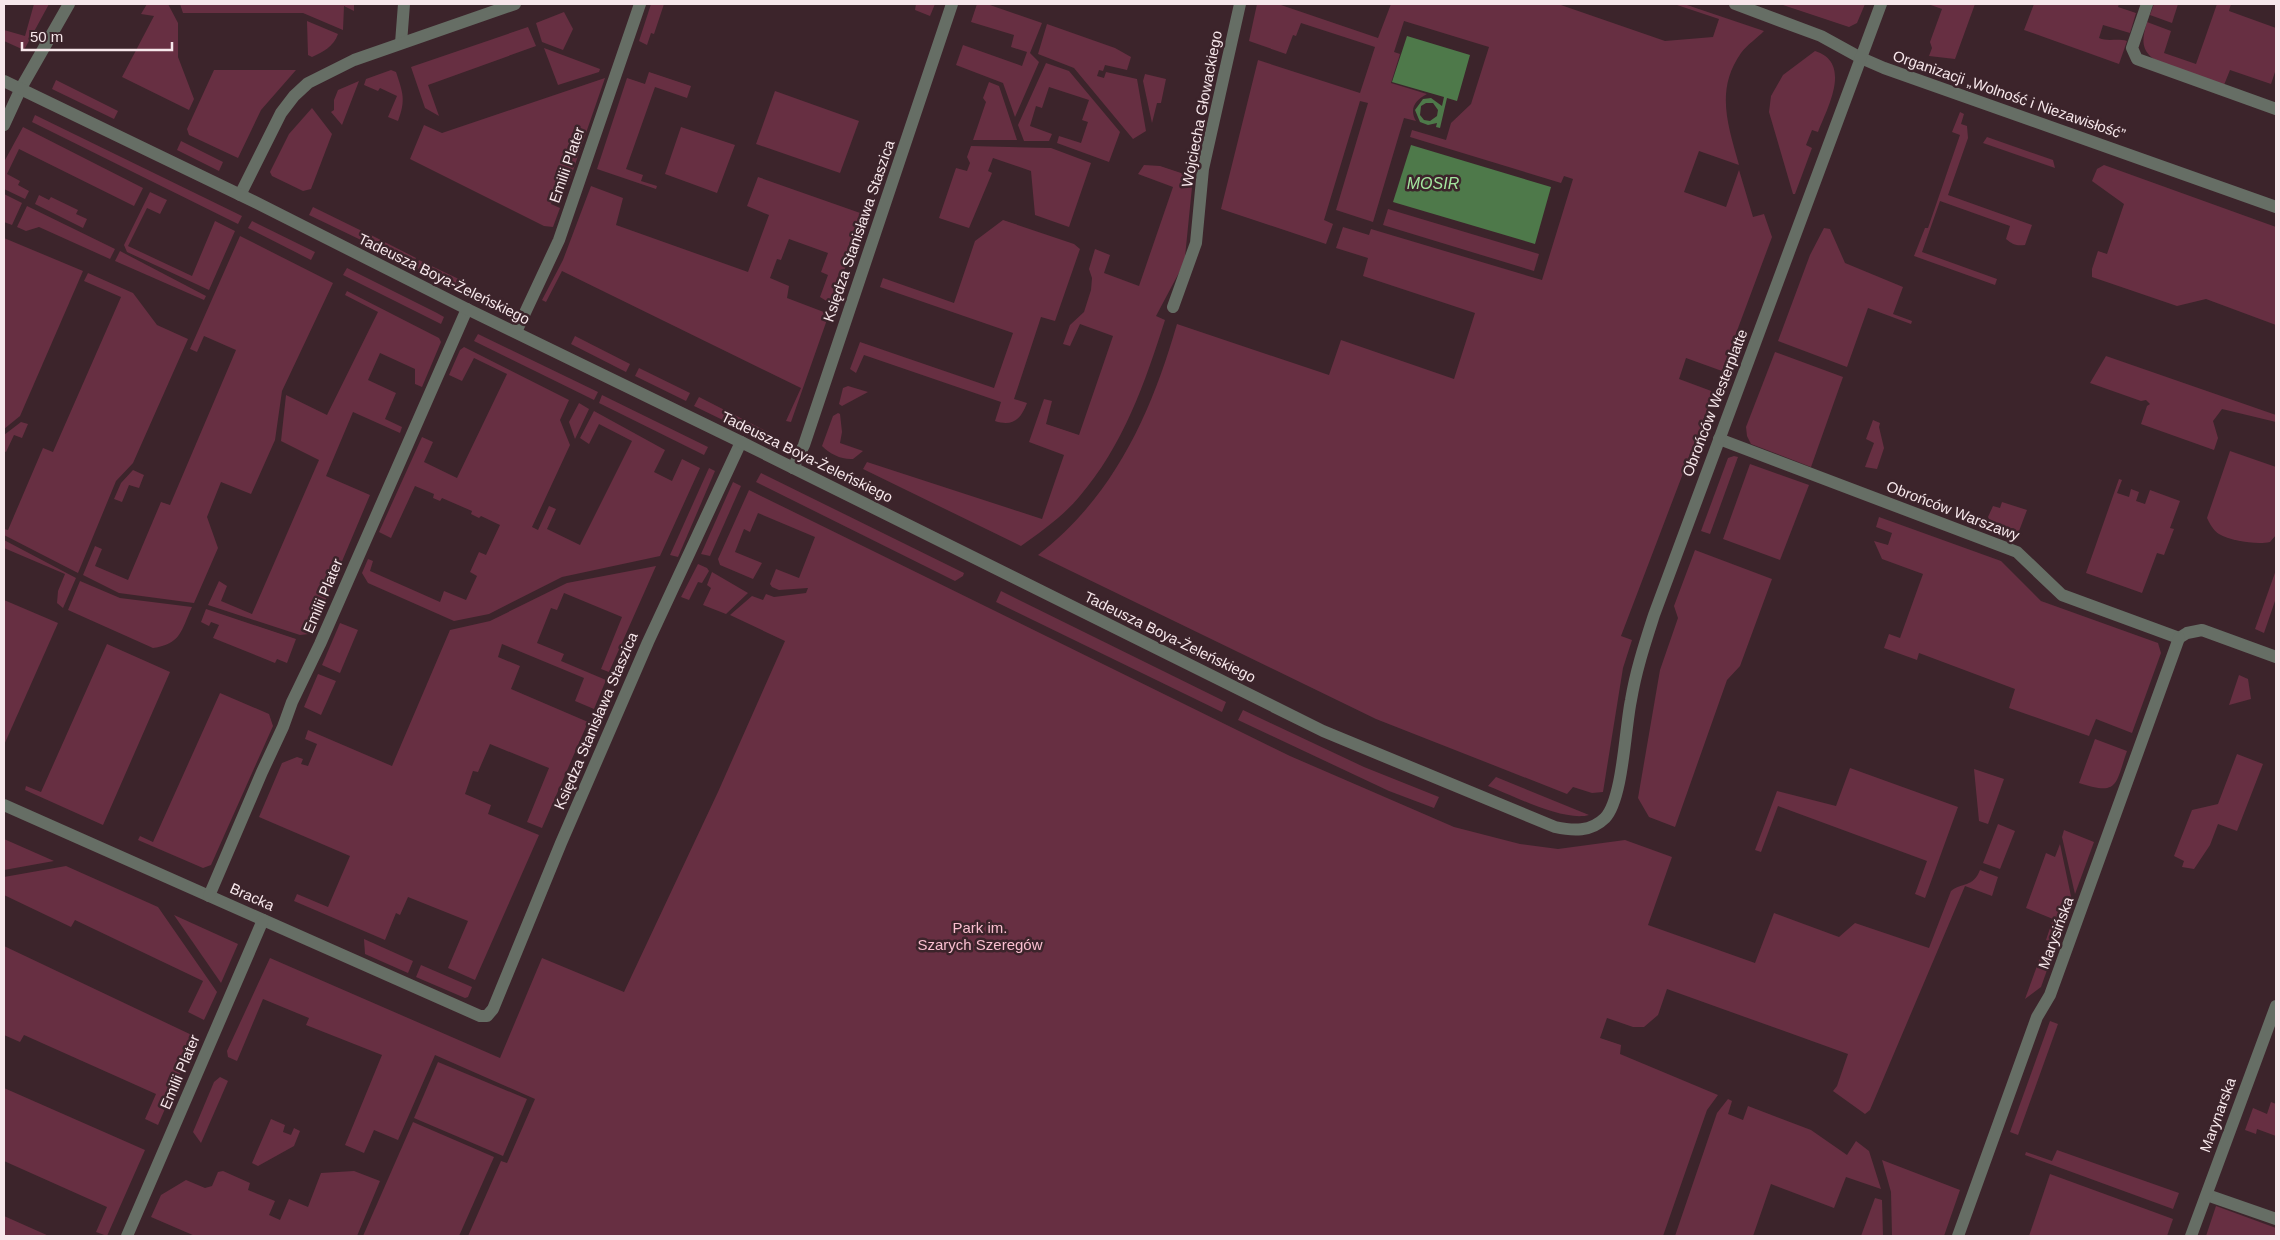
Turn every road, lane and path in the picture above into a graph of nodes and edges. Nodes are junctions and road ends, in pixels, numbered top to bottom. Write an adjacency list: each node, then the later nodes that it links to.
1 (69, 4): 13 (street)
2 (404, 4): 10 (street)
3 (515, 4): 10 (street)
4 (640, 4): 20 (street, Emilii Plater)
5 (952, 4): 23 (street, Księdza Stanisława Staszica)
6 (1240, 4): 18 (street, Wojciecha Głowackiego)
7 (1735, 4): 11 (street, Organizacji „Wolność i Niezawisłość”)
8 (1881, 4): 11 (street, Obrońców Westerplatte)
9 (2147, 4): 14 (street)
10 (401, 43): 16 (street)
11 (1861, 58): 17 (street, Organizacji „Wolność i Niezawisłość”); 21 (street, Obrońców Westerplatte)
12 (4, 81): 13 (street, Tadeusza Boya-Żeleńskiego)
13 (21, 88): 15 (street); 16 (street, Tadeusza Boya-Żeleńskiego)
14 (2276, 109)
15 (4, 125)
16 (240, 195): 19 (street, Tadeusza Boya-Żeleńskiego)
17 (2276, 207)
18 (1173, 307)
19 (467, 310): 20 (street, Tadeusza Boya-Żeleńskiego); 28 (street, Emilii Plater)
20 (516, 332): 22 (street, Tadeusza Boya-Żeleńskiego)
21 (1719, 439): 24 (street, Obrońców Warszawy); 27 (street, Obrońców Westerplatte)
22 (741, 442): 23 (street, Tadeusza Boya-Żeleńskiego); 31 (street, Księdza Stanisława Staszica)
23 (792, 468): 27 (street, Tadeusza Boya-Żeleńskiego)
24 (2179, 638): 25 (street); 35 (street, Marysińska)
25 (2276, 657)
26 (4, 805): 28 (street, Bracka)
27 (1604, 819)
28 (209, 896): 29 (street, Bracka)
29 (263, 920): 31 (street, Bracka); 34 (street, Emilii Plater)
30 (2276, 1006): 32 (street, Marynarska)
31 (488, 1016)
32 (2207, 1195): 33 (street); 36 (street, Marynarska)
33 (2276, 1219)
34 (127, 1236)
35 (1958, 1236)
36 (2191, 1236)

